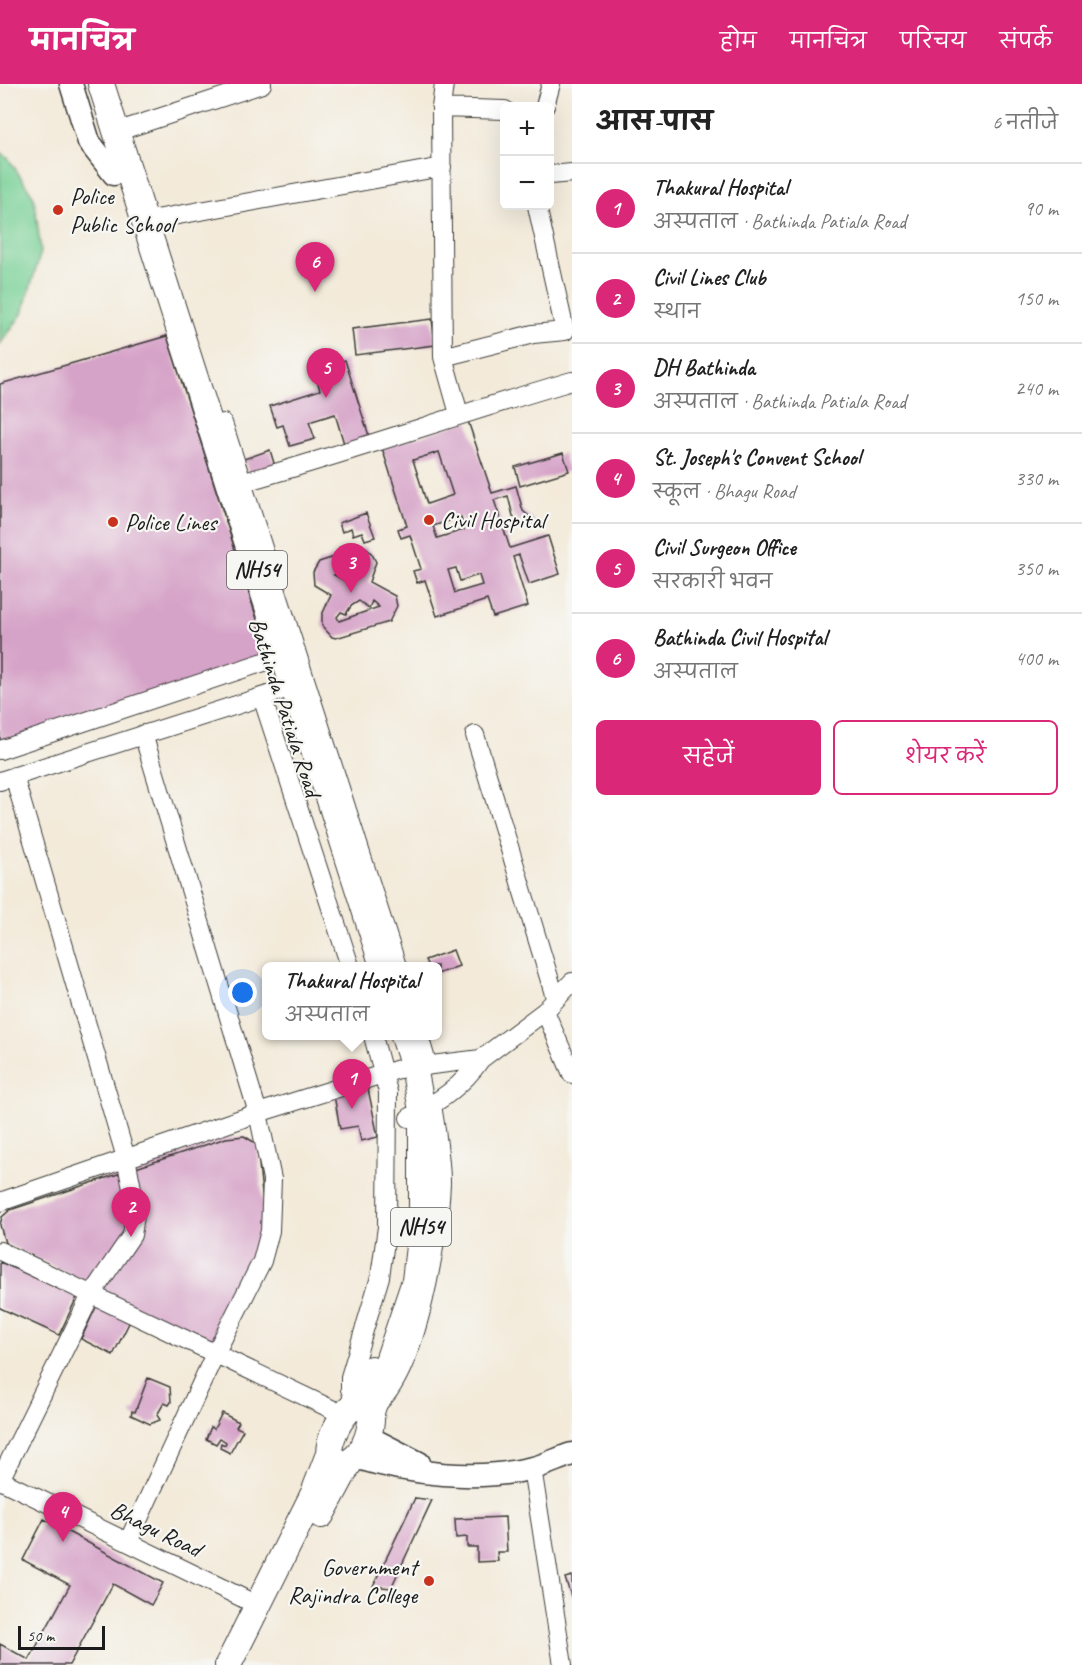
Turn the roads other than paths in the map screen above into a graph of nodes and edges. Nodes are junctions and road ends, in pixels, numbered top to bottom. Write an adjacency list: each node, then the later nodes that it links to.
1 (71, 84): 15 (main road)
2 (87, 84): 11 (highway, NH54)
3 (101, 84): 11 (highway, NH54)
4 (112, 84): 12 (main road)
5 (262, 84): 12 (street)
6 (444, 84): 9 (street)
7 (551, 84): 8 (street)
8 (546, 102)
9 (441, 108): 10 (street); 13 (street)
10 (500, 110)
11 (103, 112): 15 (highway, NH54)
12 (125, 129): 15 (main road)
13 (442, 167): 18 (street); 20 (street)
14 (572, 173): 16 (street)
15 (123, 174): 18 (highway, NH54); 19 (highway, Bathinda Patiala Road / NH54)
16 (554, 175)
17 (538, 210): 20 (street)
18 (151, 220): 19 (highway, NH54); 23 (street)
19 (150, 261): 23 (highway, NH54); 24 (highway, Bathinda Patiala Road / NH54)
20 (443, 357): 22 (street)
21 (572, 381): 22 (street)
22 (459, 414): 23 (street)
23 (236, 484): 31 (highway, NH54); 32 (street)
24 (266, 680): 25 (street); 27 (street); 28 (street); 29 (street); 30 (highway, Bathinda Patiala Road / NH54)
25 (142, 734): 28 (street); 43 (street)
26 (476, 735): 34 (street)
27 (0, 750)
28 (5, 775): 44 (street)
29 (349, 962)
30 (366, 962)
31 (381, 962)
32 (396, 962)
33 (572, 982): 34 (street)
34 (550, 1004): 39 (street); 41 (street)
35 (378, 1040): 40 (street)
36 (392, 1040): 40 (highway, NH54)
37 (404, 1040): 40 (highway, NH54)
38 (417, 1040): 40 (street)
39 (481, 1059): 40 (street); 42 (street)
40 (407, 1069): 42 (highway, NH54); 43 (street); 49 (street)
41 (572, 1074)
42 (421, 1111): 49 (highway, NH54)
43 (258, 1113): 44 (street); 48 (street)
44 (126, 1158): 45 (street); 47 (street)
45 (0, 1202)
46 (0, 1251): 47 (street)
47 (91, 1295): 48 (street); 52 (street)
48 (215, 1354): 49 (street); 53 (street)
49 (353, 1429): 51 (main road); 54 (highway, NH54); 58 (highway, NH54)
50 (572, 1454): 51 (main road)
51 (532, 1468): 55 (street)
52 (0, 1480): 53 (street, Bhagu Road)
53 (128, 1542): 54 (street, Bhagu Road)
54 (256, 1605): 56 (street); 57 (highway, NH54)
55 (565, 1656)
56 (221, 1665)
57 (228, 1665)
58 (248, 1665)

